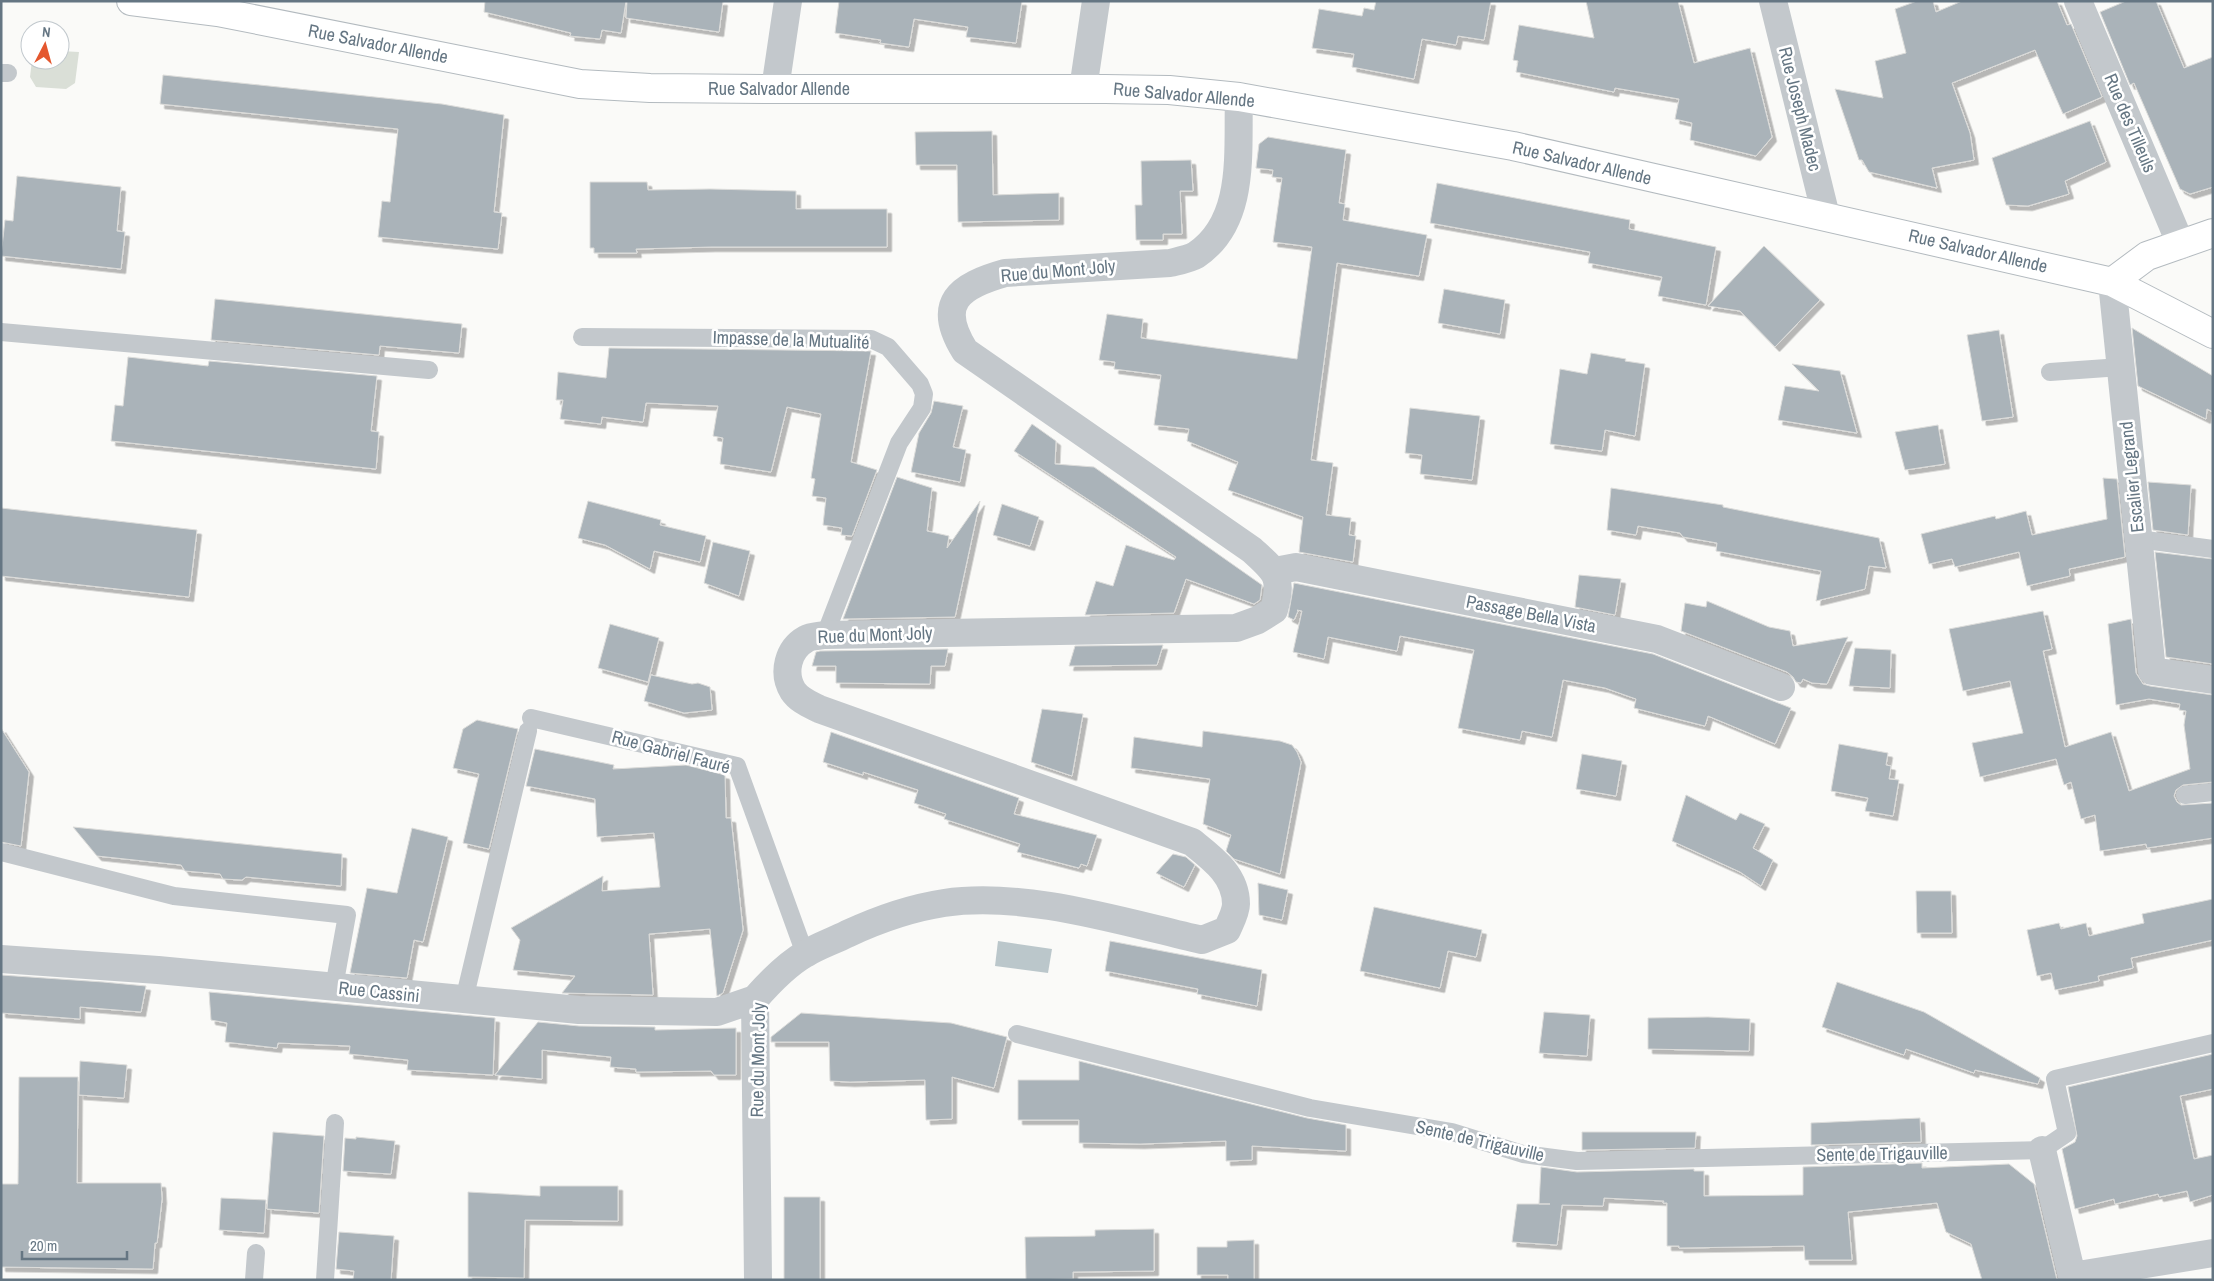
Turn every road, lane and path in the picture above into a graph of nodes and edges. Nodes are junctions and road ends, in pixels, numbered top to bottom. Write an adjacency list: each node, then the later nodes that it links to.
1 (130, 1): 6 (street, Rue Salvador Allende)
2 (788, 1): 6 (street)
3 (1096, 1): 7 (street)
4 (1773, 1): 9 (street, Rue Joseph Madec)
5 (2078, 1): 11 (street, Rue des Tilleuls)
6 (774, 89): 7 (street, Rue Salvador Allende)
7 (1083, 89): 8 (street, Rue Salvador Allende)
8 (1239, 97): 9 (street, Rue Salvador Allende); 21 (street, Rue du Mont Joly)
9 (1826, 216): 12 (street, Rue Salvador Allende)
10 (2213, 233): 11 (street)
11 (2181, 245): 12 (street)
12 (2112, 282): 14 (street, Rue Salvador Allende); 16 (street, Escalier Legrand)
13 (1, 332): 17 (lane)
14 (2213, 334)
15 (582, 336): 22 (lane, Impasse de la Mutualité)
16 (2121, 367): 18 (lane); 19 (street, Escalier Legrand)
17 (429, 370)
18 (2050, 372)
19 (2138, 538): 20 (lane); 23 (street, Escalier Legrand)
20 (2213, 549)
21 (1275, 571): 22 (street, Rue du Mont Joly); 24 (street, Passage Bella Vista)
22 (825, 635): 28 (street, Rue du Mont Joly)
23 (2213, 680)
24 (1781, 687)
25 (2213, 792): 26 (lane)
26 (2185, 795)
27 (1, 852): 30 (lane)
28 (805, 954): 31 (street, Rue du Mont Joly); 32 (lane, Rue Gabriel Fauré)
29 (1, 959): 30 (street, Rue Cassini)
30 (334, 987): 32 (street, Rue Cassini)
31 (755, 999): 32 (street, Rue Cassini); 42 (street, Rue du Mont Joly)
32 (464, 1000)
33 (1017, 1034): 36 (lane, Sente de Trigauville)
34 (2213, 1042): 36 (lane)
35 (335, 1123): 41 (lane)
36 (2042, 1150): 39 (street)
37 (2213, 1253): 39 (street)
38 (256, 1254): 40 (lane)
39 (2073, 1278)
40 (254, 1280)
41 (325, 1280)
42 (758, 1280)

